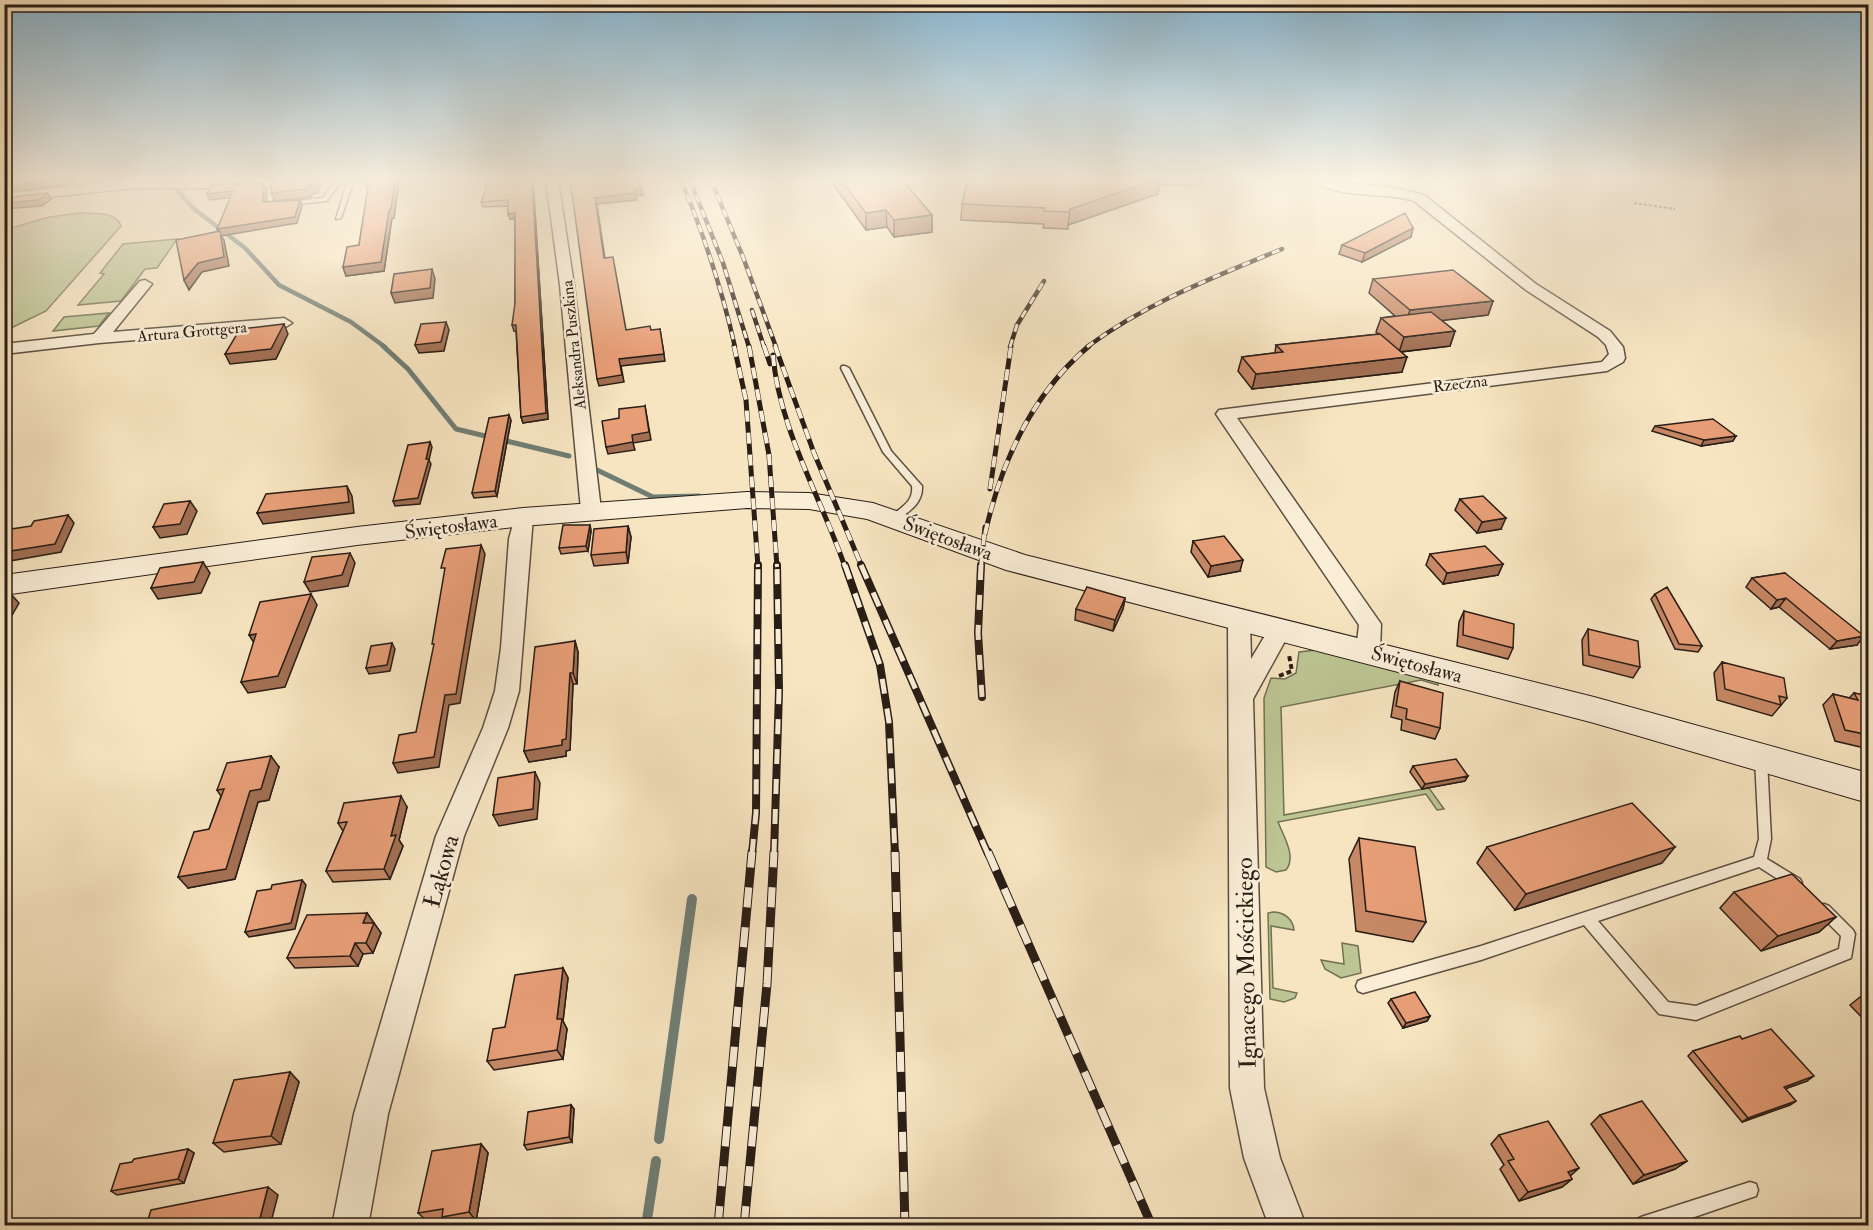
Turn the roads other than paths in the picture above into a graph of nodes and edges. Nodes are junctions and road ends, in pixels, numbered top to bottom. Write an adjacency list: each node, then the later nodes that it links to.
1 (560, 237): 8 (street, Aleksandra Puszkina)
2 (1469, 237): 14 (street, Rzeczna)
3 (145, 284): 5 (street, Artura Grottgera)
4 (284, 323): 5 (street, Artura Grottgera)
5 (99, 338): 6 (street, Artura Grottgera)
6 (4, 349)
7 (845, 368): 10 (lane)
8 (591, 510): 9 (street, Świętosława); 10 (street, Świętosława)
9 (523, 518): 11 (street, Świętosława); 22 (street, Łąkowa)
10 (894, 518): 12 (street, Świętosława)
11 (4, 585)
12 (1239, 620): 13 (street, Świętosława); 15 (street, Ignacego Mościckiego)
13 (1280, 630): 14 (street, Świętosława); 15 (street)
14 (1368, 651): 16 (street, Świętosława)
15 (1242, 694): 23 (street, Ignacego Mościckiego)
16 (1761, 756): 17 (street, Świętosława); 18 (lane)
17 (1869, 788)
18 (1760, 861): 19 (lane); 19 (lane)
19 (1587, 918): 20 (lane)
20 (1363, 986)
21 (1750, 1190): 24 (lane)
22 (350, 1226)
23 (1288, 1226)
24 (1641, 1226)

